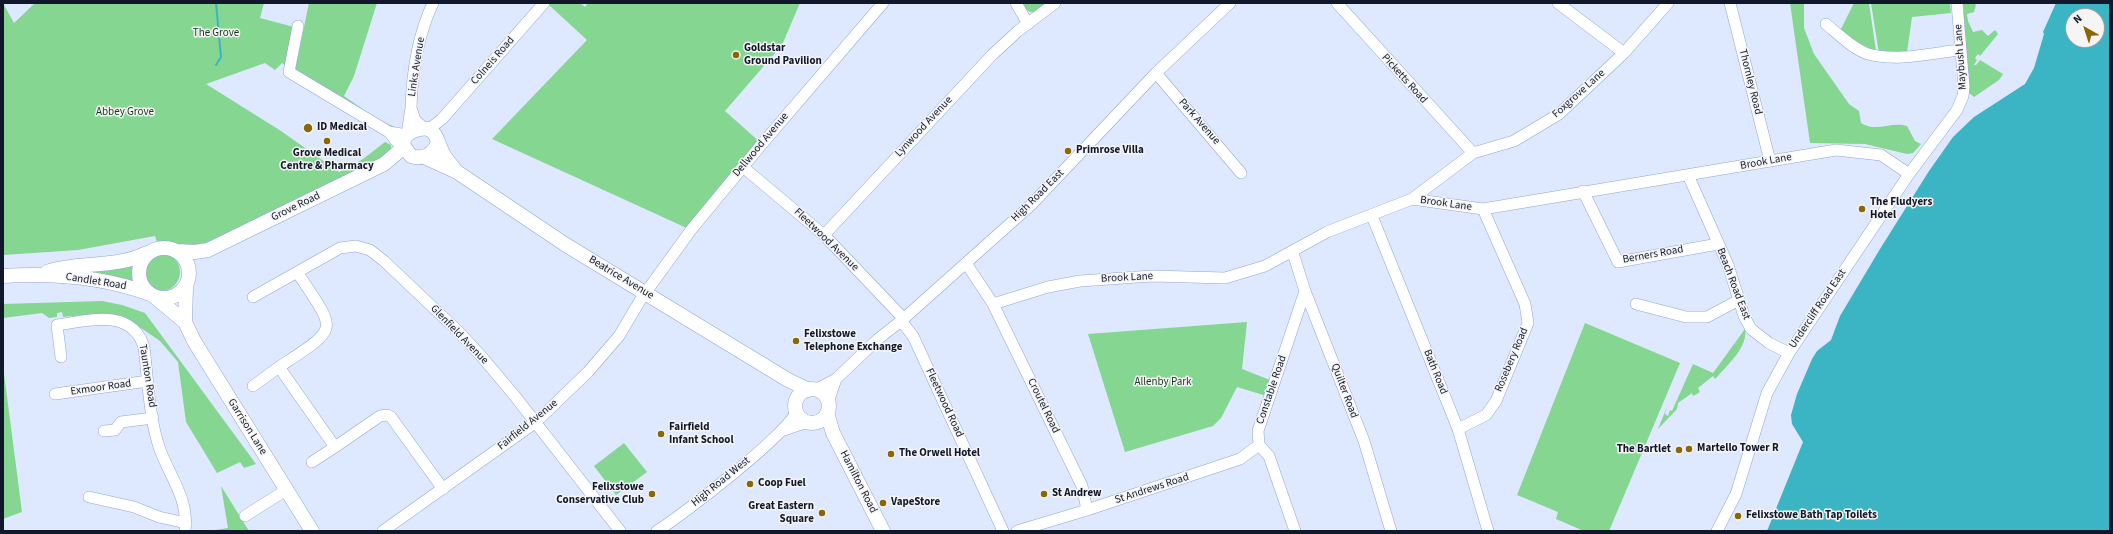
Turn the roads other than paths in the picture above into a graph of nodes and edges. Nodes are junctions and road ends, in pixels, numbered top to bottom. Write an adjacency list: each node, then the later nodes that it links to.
1 (433, 3): 18 (street, Links Avenue)
2 (544, 3): 20 (street, Colneis Road)
3 (883, 3): 26 (street, Dellwood Avenue)
4 (1016, 3): 12 (street)
5 (1055, 3): 12 (street, Lynwood Avenue)
6 (1230, 3): 17 (street, High Road East)
7 (1337, 3): 22 (street, Picketts Road)
8 (1558, 3): 16 (street)
9 (1668, 3): 16 (street, Foxgrove Lane)
10 (1730, 3): 24 (street, Thornley Road)
11 (1957, 3): 15 (street, Maybush Lane)
12 (1028, 24): 35 (street, Lynwood Avenue)
13 (1826, 24): 15 (street)
14 (298, 26): 21 (street)
15 (1960, 50): 19 (street, Maybush Lane)
16 (1624, 53): 22 (street, Foxgrove Lane)
17 (1156, 73): 28 (street, Park Avenue); 41 (street, High Road East)
18 (411, 108): 20 (street, Links Avenue); 21 (street, Links Avenue)
19 (1957, 110): 29 (street, Undercliff Road East)
20 (432, 134): 21 (main road); 23 (main road); 27 (main road, Beatrice Avenue)
21 (406, 140): 23 (main road); 25 (main road, Grove Road)
22 (1472, 153): 32 (street, Foxgrove Lane)
23 (420, 157): 25 (main road, Grove Road); 27 (main road, Beatrice Avenue)
24 (1770, 161): 29 (street, Brook Lane); 30 (street, Brook Lane)
25 (384, 164): 37 (main road, Grove Road)
26 (743, 167): 35 (street, Fleetwood Avenue); 47 (street, Dellwood Avenue)
27 (457, 172): 47 (main road, Beatrice Avenue)
28 (1241, 173)
29 (1909, 174): 55 (street, Undercliff Road East)
30 (1688, 175): 31 (street, Brook Lane); 36 (street, Beach Road East)
31 (1583, 191): 33 (street, Brook Lane); 36 (street, Berners Road)
32 (1412, 199): 33 (street, Brook Lane); 34 (street, Brook Lane)
33 (1483, 209): 69 (street, Rosebery Road)
34 (1372, 216): 40 (street, Brook Lane); 69 (street, Bath Road)
35 (824, 235): 53 (street, Fleetwood Avenue)
36 (1718, 244): 50 (street, Beach Road East)
37 (208, 250): 38 (main road, Grove Road); 45 (main road, Grove Road)
38 (177, 251): 39 (main road); 45 (main road)
39 (147, 253): 43 (main road, Candlet Road); 48 (main road)
40 (1293, 253): 46 (street, Quilter Road); 51 (street, Brook Lane)
41 (966, 262): 51 (street); 53 (street, High Road East)
42 (297, 272): 49 (street, Glenfield Avenue); 57 (street); 67 (street, Glenfield Avenue)
43 (41, 274): 44 (main road, Candlet Road); 48 (main road, Candlet Road)
44 (3, 276)
45 (187, 282): 48 (main road); 54 (main road, Garrison Lane)
46 (1305, 291): 73 (street, Constable Road); 91 (street, Quilter Road)
47 (646, 292): 59 (main road, Beatrice Avenue); 67 (street, Fairfield Avenue)
48 (153, 295): 54 (main road, Garrison Lane)
49 (253, 297)
50 (1739, 300): 52 (street); 55 (street, Beach Road East)
51 (993, 304): 79 (street, Croutel Road)
52 (1636, 304)
53 (902, 320): 58 (street, High Road East); 88 (street, Fleetwood Road)
54 (185, 322): 77 (main road, Garrison Lane)
55 (1789, 353): 82 (street, Undercliff Road East)
56 (61, 357): 60 (street, Taunton Road)
57 (279, 367): 61 (street); 74 (street)
58 (836, 379): 62 (street, High Road East); 65 (street, High Road East)
59 (788, 380): 62 (main road, Beatrice Avenue); 64 (main road)
60 (148, 381): 63 (street, Exmoor Road); 66 (street, Taunton Road)
61 (253, 386)
62 (812, 390): 64 (main road); 65 (main road)
63 (55, 394)
64 (796, 406): 68 (main road); 70 (street, High Road West)
65 (827, 407): 68 (main road); 72 (main road, Hamilton Road)
66 (153, 418): 71 (street); 81 (street, Taunton Road)
67 (536, 422): 76 (street, Fairfield Avenue); 85 (street, Glenfield Avenue)
68 (811, 422): 70 (street, High Road West); 72 (main road)
69 (1458, 429): 92 (street, Bath Road)
70 (783, 430): 86 (street, High Road West)
71 (104, 431)
72 (833, 432): 87 (main road, Hamilton Road)
73 (1259, 445): 79 (street, St Andrews Road); 90 (street)
74 (335, 447): 75 (street); 76 (street)
75 (312, 462)
76 (443, 489): 84 (street, Fairfield Avenue)
77 (286, 490): 80 (street); 83 (main road, Garrison Lane)
78 (90, 497): 81 (street)
79 (1087, 510): 89 (street, St Andrews Road)
80 (245, 516)
81 (185, 527)
82 (1718, 530)
83 (312, 531)
84 (383, 531)
85 (620, 531)
86 (657, 531)
87 (883, 531)
88 (1003, 531)
89 (1017, 531)
90 (1295, 531)
91 (1391, 531)
92 (1488, 531)

